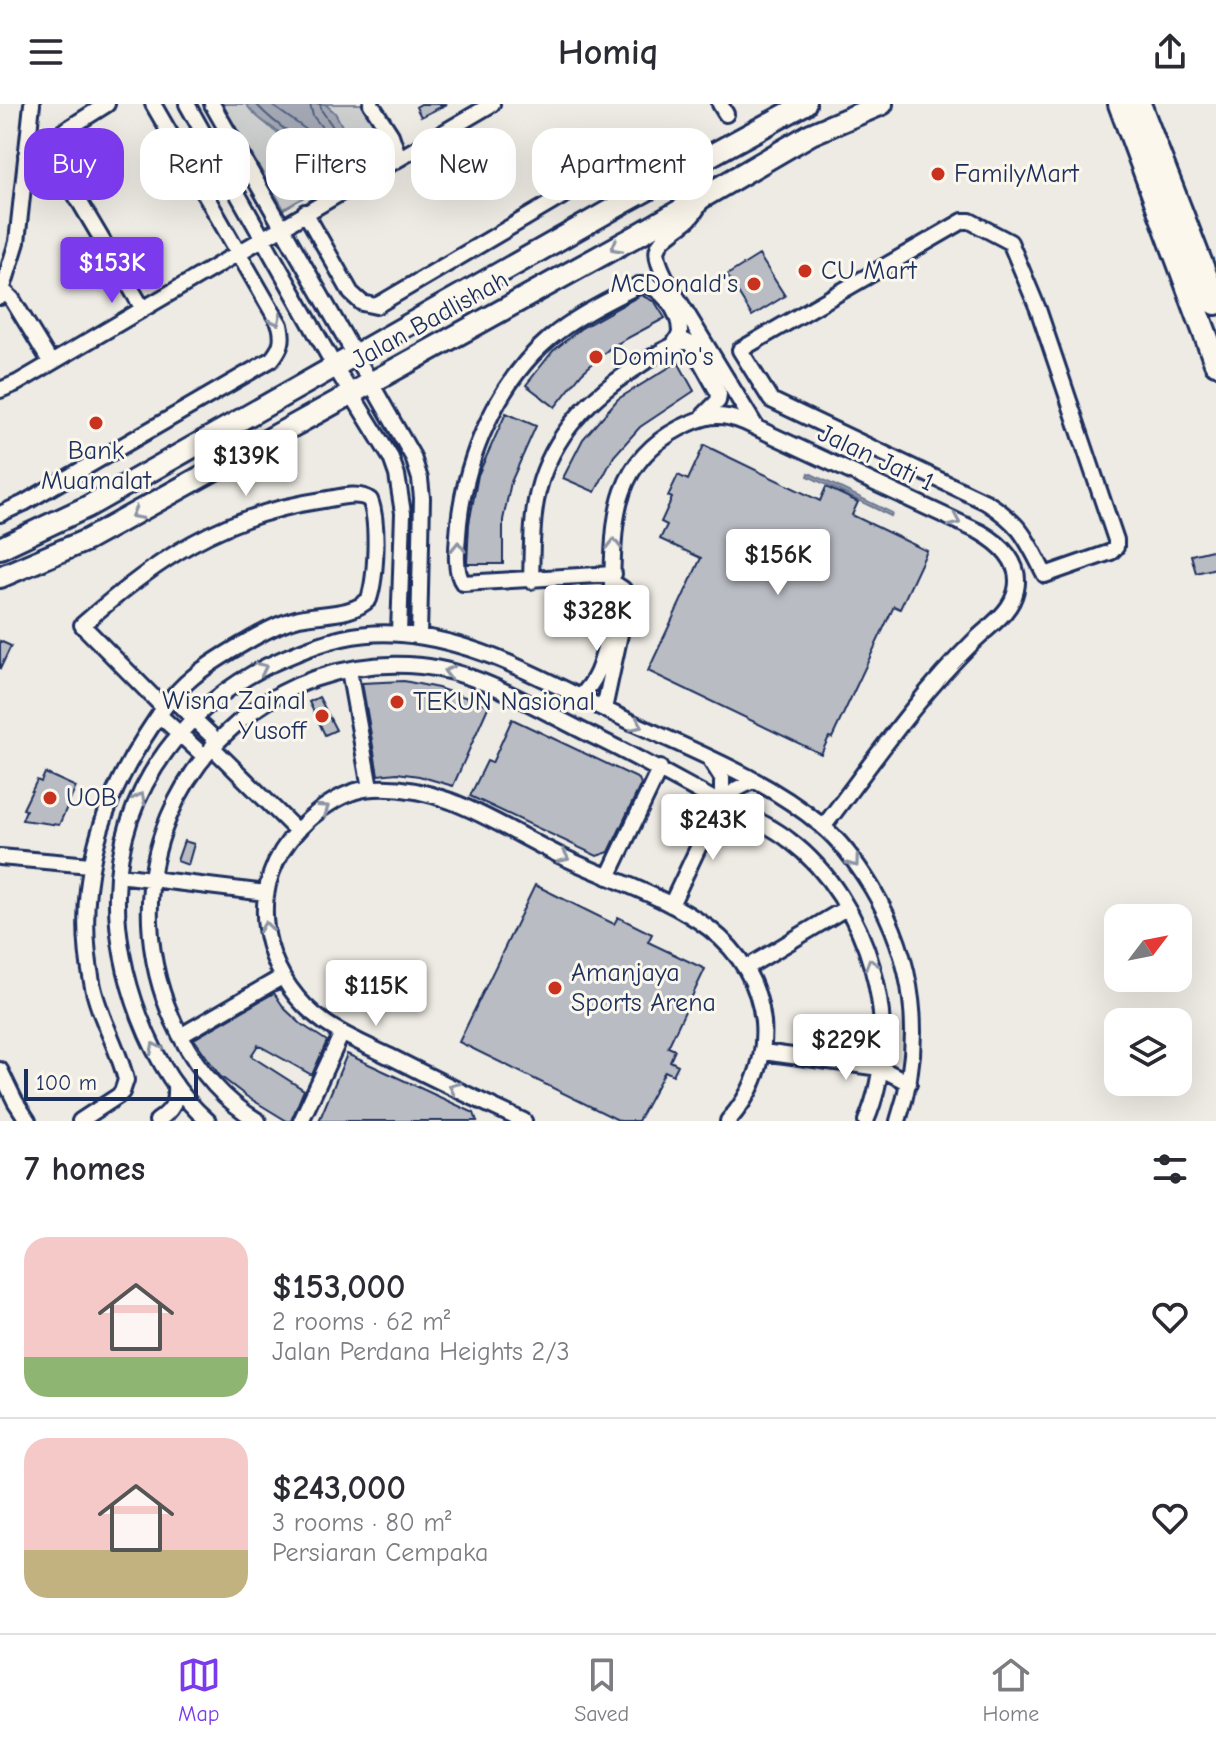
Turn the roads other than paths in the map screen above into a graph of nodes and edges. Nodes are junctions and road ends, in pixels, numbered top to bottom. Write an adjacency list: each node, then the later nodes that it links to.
1 (32, 104): 12 (street)
2 (107, 104): 13 (street)
3 (153, 104): 25 (street)
4 (187, 104): 23 (street)
5 (212, 104): 22 (street)
6 (371, 104): 14 (street)
7 (492, 104): 14 (street)
8 (805, 104): 31 (main road, Jalan Badlishah)
9 (882, 104): 16 (main road, Jalan Badlishah)
10 (1120, 104): 33 (highway)
11 (1139, 104): 28 (highway)
12 (29, 128)
13 (69, 128)
14 (399, 158): 21 (street)
15 (24, 174): 27 (street)
16 (713, 190)
17 (78, 200): 29 (street)
18 (556, 200): 21 (street)
19 (696, 200): 35 (main road, Jalan Badlishah, one-way to 35)
20 (702, 200): 26 (street)
21 (305, 212): 22 (street); 24 (street)
22 (281, 226): 23 (street); 24 (street)
23 (262, 237): 25 (street); 34 (street)
24 (294, 249): 31 (street)
25 (238, 252): 29 (street); 40 (street, one-way to 40)
26 (666, 289): 30 (street); 39 (street); 48 (street, one-way to 26)
27 (2, 294): 32 (street)
28 (1216, 303)
29 (143, 309): 32 (street)
30 (674, 344): 38 (street); 48 (street)
31 (355, 356): 34 (main road, Jalan Badlishah); 35 (street)
32 (51, 363): 36 (street)
33 (1216, 363)
34 (335, 367): 37 (street); 42 (main road, Jalan Badlishah)
35 (370, 382): 37 (main road, Jalan Badlishah); 52 (street)
36 (0, 390)
37 (351, 394): 45 (main road, Jalan Badlishah, one-way to 45); 51 (street)
38 (701, 417): 39 (street, Jalan Jati 1); 47 (street, one-way to 38)
39 (758, 429): 43 (street, Jalan Jati 1, one-way to 43)
40 (0, 514)
41 (1029, 543): 43 (street); 44 (street); 44 (street)
42 (0, 548)
43 (1009, 556): 49 (street)
44 (1045, 575): 49 (street)
45 (0, 577)
46 (576, 577): 47 (street); 48 (street); 50 (street)
47 (614, 579): 50 (street); 56 (street)
48 (531, 581)
49 (1018, 582): 65 (street)
50 (612, 603): 54 (street)
51 (399, 633): 52 (street); 57 (street, one-way to 51)
52 (419, 636): 54 (street)
53 (349, 670): 59 (street); 61 (street, one-way to 53); 63 (street)
54 (580, 697): 56 (street)
55 (165, 707): 55 (street); 57 (street); 58 (street); 68 (street)
56 (604, 709): 60 (street, one-way to 60)
57 (193, 718): 58 (street); 59 (street)
58 (180, 734): 59 (street); 69 (street, one-way to 58)
59 (211, 748): 66 (street); 71 (street)
60 (708, 758): 62 (street); 64 (street)
61 (660, 768): 64 (street); 70 (street)
62 (754, 780): 64 (street); 65 (street)
63 (370, 788): 66 (street, one-way to 63); 70 (street, one-way to 70)
64 (720, 803): 73 (street); 74 (street)
65 (824, 826): 80 (street, one-way to 80)
66 (297, 831): 72 (street)
67 (0, 857): 68 (street)
68 (90, 867): 69 (street); 88 (street)
69 (118, 872): 71 (street); 84 (street, one-way to 69)
70 (608, 877): 73 (street)
71 (151, 880): 72 (street); 78 (street)
72 (266, 893): 76 (street, one-way to 72)
73 (671, 905): 75 (street)
74 (846, 908): 75 (street); 81 (street, one-way to 74)
75 (746, 968): 79 (street)
76 (282, 977): 77 (street); 78 (street)
77 (342, 1033): 85 (street, one-way to 77); 92 (street)
78 (182, 1035): 91 (street)
79 (763, 1052): 81 (street); 86 (street)
80 (912, 1061): 81 (street); 83 (street)
81 (880, 1068): 83 (street); 94 (street)
82 (0, 1070): 87 (street)
83 (909, 1083): 95 (street)
84 (175, 1084): 89 (street); 90 (street)
85 (493, 1114): 93 (street)
86 (732, 1120)
87 (28, 1121)
88 (80, 1121)
89 (157, 1121)
90 (208, 1121)
91 (258, 1121)
92 (301, 1121)
93 (524, 1121)
94 (866, 1121)
95 (898, 1121)

